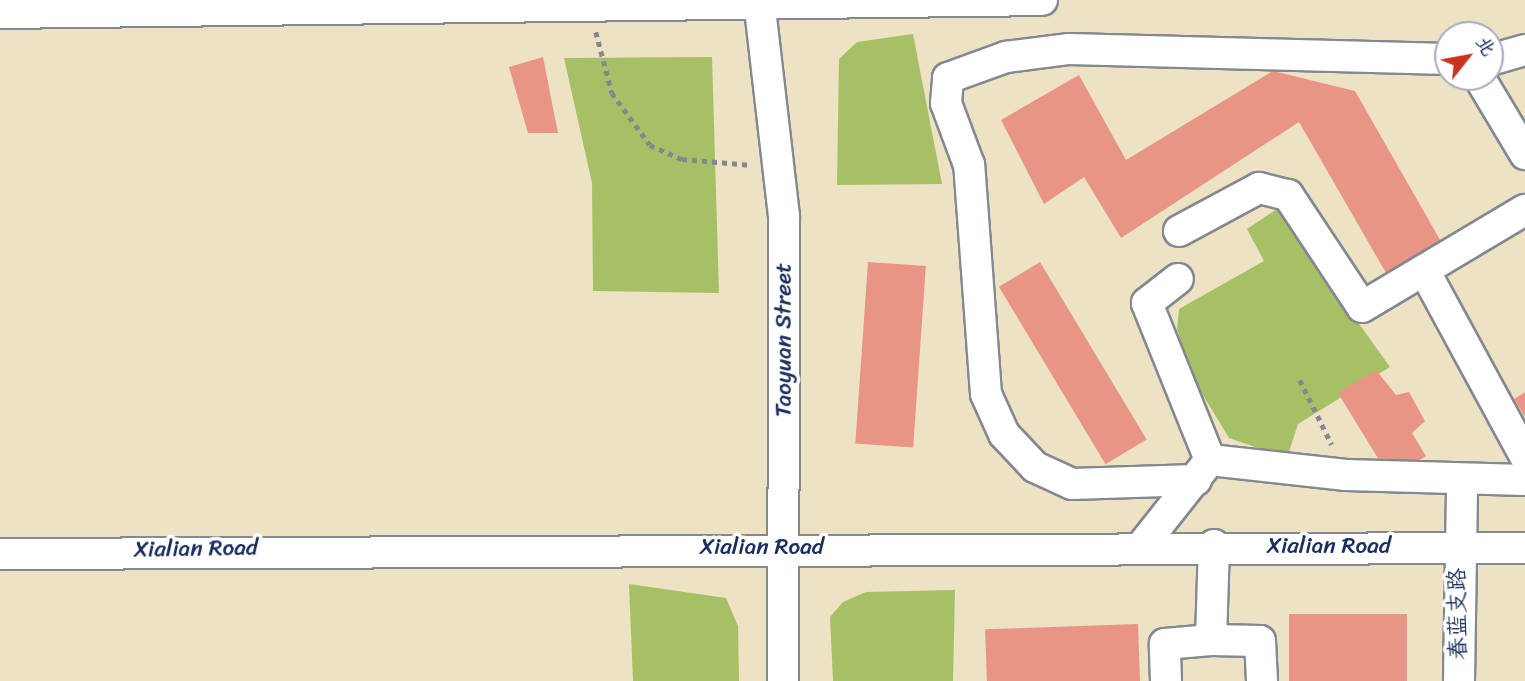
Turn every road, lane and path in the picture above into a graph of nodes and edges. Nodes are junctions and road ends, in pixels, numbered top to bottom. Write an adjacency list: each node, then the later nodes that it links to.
1 (1042, 0): 2 (street)
2 (995, 1): 3 (street)
3 (760, 3): 5 (street); 12 (street, Taoyuan Street)
4 (466, 4): 5 (street); 6 (street)
5 (590, 8): 12 (path)
6 (0, 13)
7 (1525, 50): 8 (street)
8 (1504, 56)
9 (1434, 59): 19 (street)
10 (1487, 91): 11 (street)
11 (1525, 154)
12 (778, 166): 24 (street, Taoyuan Street)
13 (1525, 211): 15 (street)
14 (1180, 232): 15 (street)
15 (1424, 270): 18 (street)
16 (1178, 279): 19 (street)
17 (1300, 380): 20 (path)
18 (1525, 456)
19 (1203, 470): 20 (street); 25 (street)
20 (1346, 475): 21 (street)
21 (1462, 480): 22 (street); 26 (street, 春蓝支路)
22 (1525, 480)
23 (1214, 545): 25 (street, Xialian Road); 26 (street, Xialian Road); 29 (street)
24 (783, 547): 25 (street, Xialian Road); 28 (street, Xialian Road); 30 (street, Taoyuan Street)
25 (1141, 547)
26 (1457, 547): 27 (street, Xialian Road); 33 (street, 春蓝支路)
27 (1525, 548)
28 (0, 554)
29 (1211, 640): 31 (street); 32 (street)
30 (783, 681)
31 (1166, 681)
32 (1262, 681)
33 (1458, 681)

